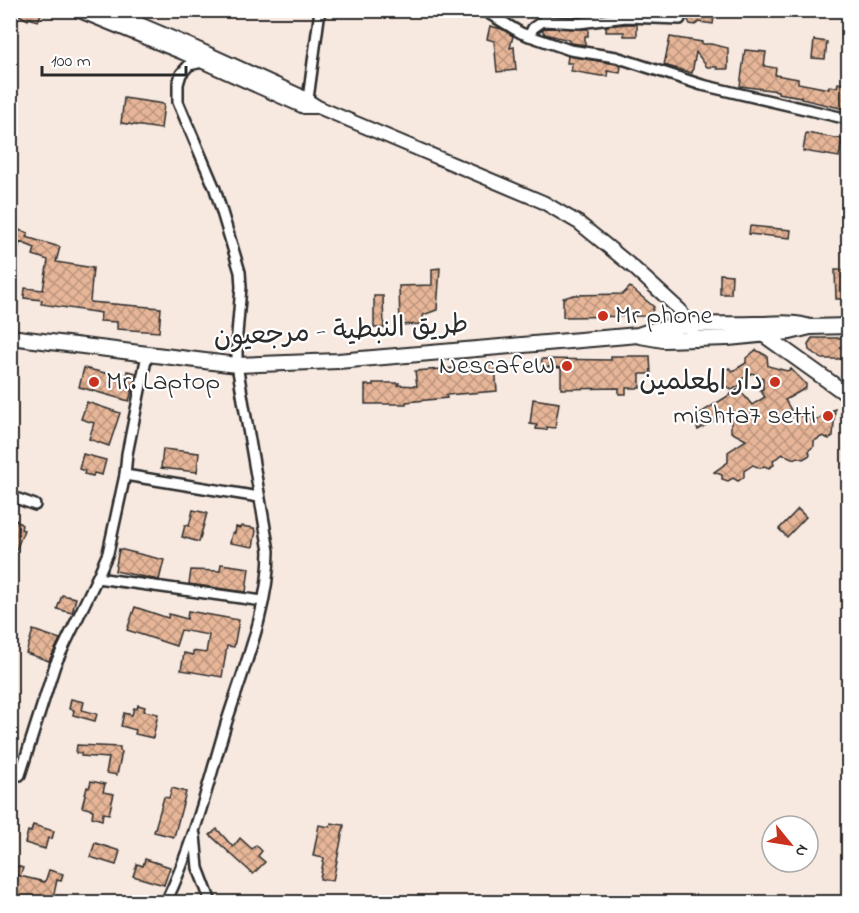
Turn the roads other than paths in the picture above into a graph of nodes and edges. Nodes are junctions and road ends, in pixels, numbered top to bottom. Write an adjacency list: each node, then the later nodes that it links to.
1 (77, 10): 7 (street)
2 (107, 10): 7 (street)
3 (320, 10): 9 (street)
4 (485, 11): 6 (street)
5 (680, 19): 6 (street)
6 (529, 36): 10 (street)
7 (185, 48): 8 (street)
8 (198, 59): 9 (street); 16 (street)
9 (310, 104): 13 (street)
10 (849, 119)
11 (849, 326): 12 (main road, طريق النبطية - مرجعيون)
12 (752, 329): 13 (main road, طريق النبطية - مرجعيون); 17 (main road)
13 (692, 332): 16 (main road, طريق النبطية - مرجعيون)
14 (10, 337): 15 (main road, طريق النبطية - مرجعيون)
15 (147, 355): 16 (main road, طريق النبطية - مرجعيون); 18 (street)
16 (237, 365): 20 (street)
17 (849, 395)
18 (125, 475): 20 (street); 22 (street)
19 (10, 496): 21 (street)
20 (259, 497): 23 (street)
21 (35, 505)
22 (97, 578): 23 (street); 24 (street)
23 (262, 601): 25 (street)
24 (20, 776)
25 (194, 830): 26 (street); 27 (street)
26 (166, 903)
27 (211, 903)

